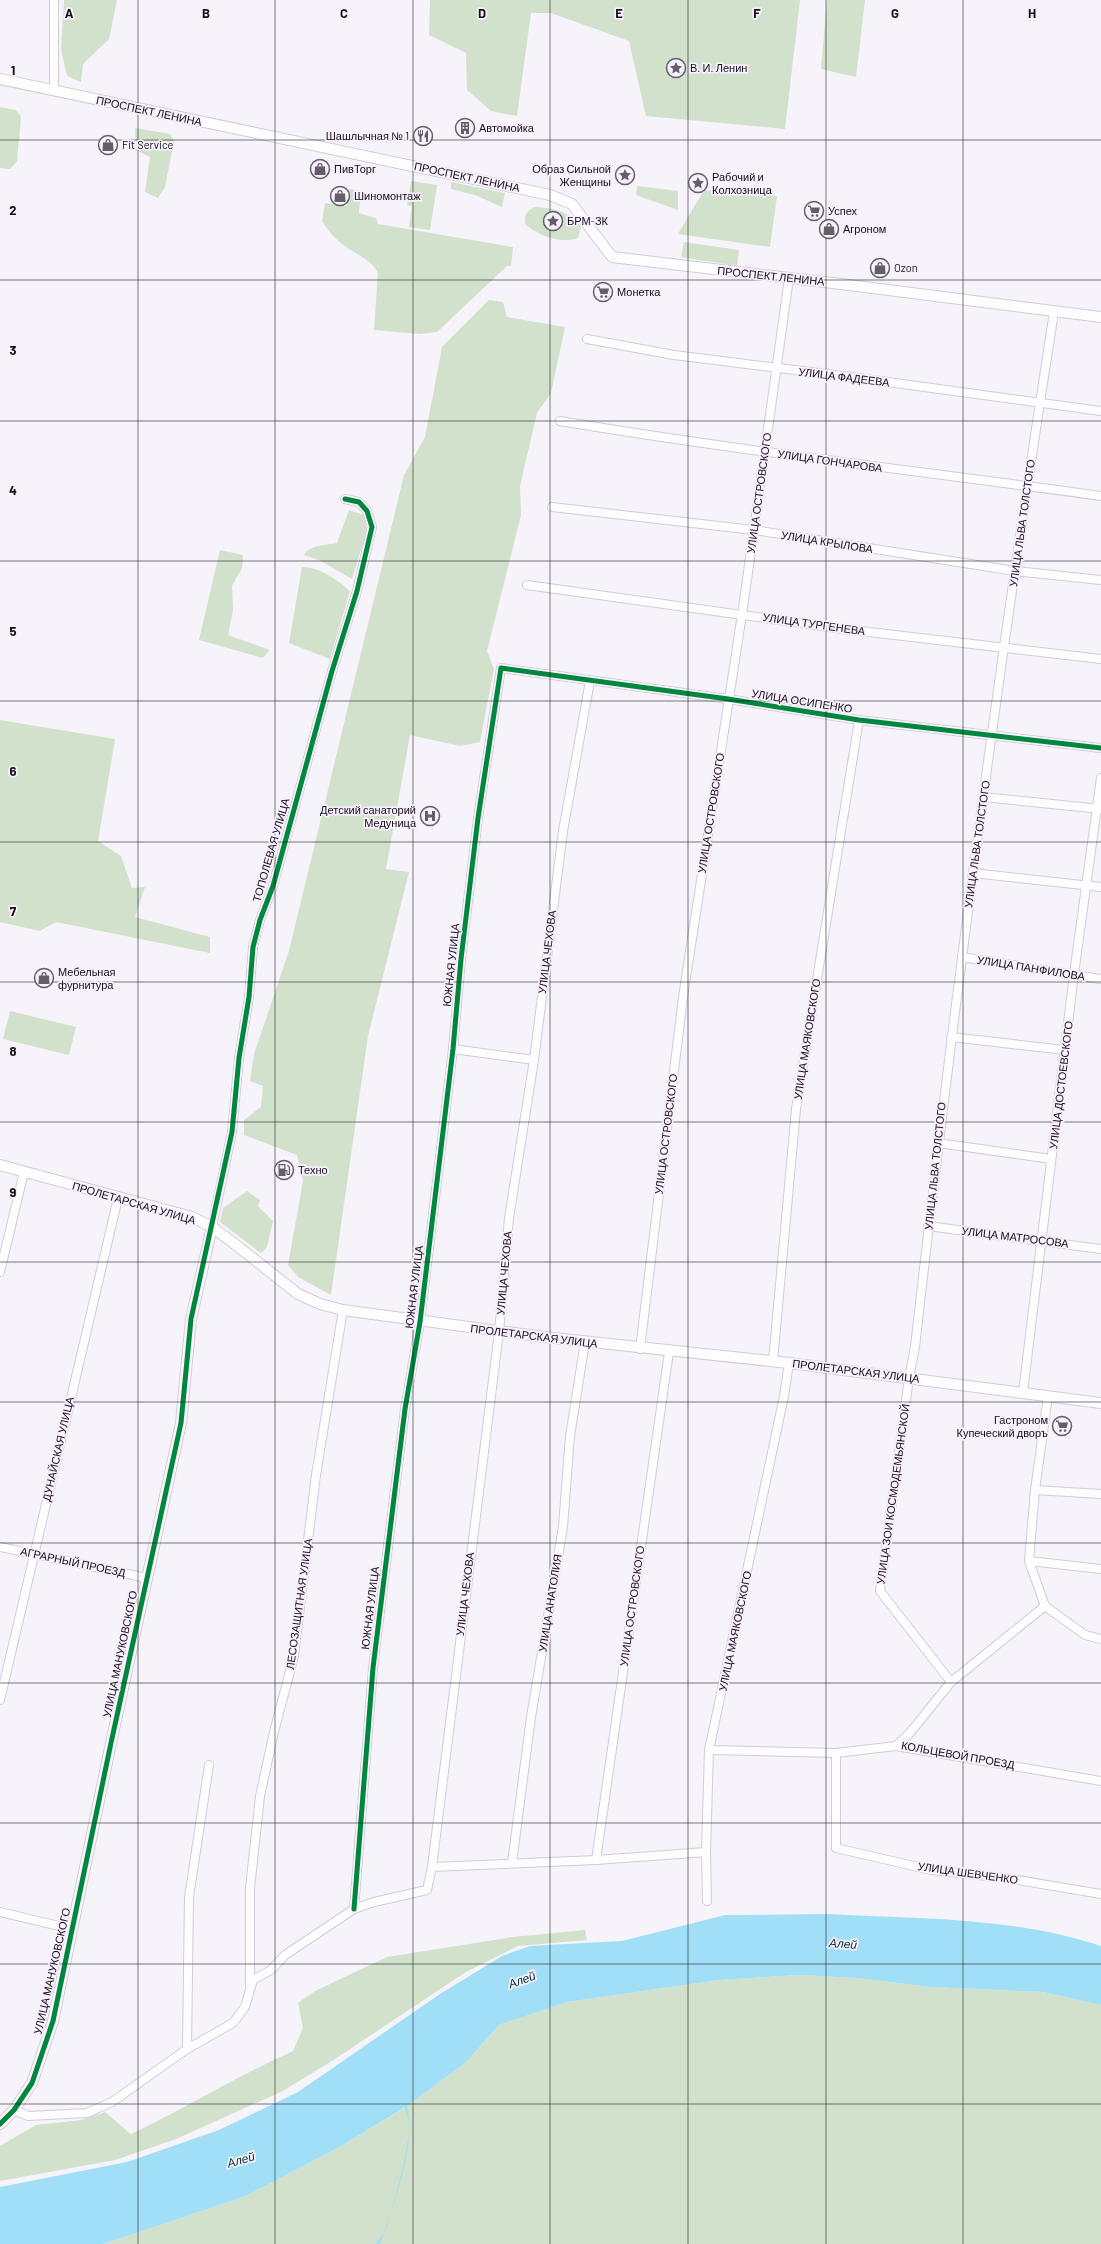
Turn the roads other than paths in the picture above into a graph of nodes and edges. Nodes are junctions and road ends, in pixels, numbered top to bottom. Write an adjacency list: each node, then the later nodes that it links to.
1 (54, 0): 3 (street)
2 (0, 79): 3 (street, ПРОСПЕКТ ЛЕНИНА)
3 (54, 90): 4 (street, ПРОСПЕКТ ЛЕНИНА)
4 (789, 278): 5 (street, ПРОСПЕКТ ЛЕНИНА); 8 (street, УЛИЦА ОСТРОВСКОГО)
5 (1054, 312): 6 (street, ПРОСПЕКТ ЛЕНИНА); 9 (street, УЛИЦА ЛЬВА ТОЛСТОГО)
6 (1101, 317)
7 (587, 339): 8 (street, УЛИЦА ФАДЕЕВА)
8 (776, 369): 9 (street, УЛИЦА ФАДЕЕВА); 12 (street, УЛИЦА ОСТРОВСКОГО)
9 (1040, 404): 10 (street, УЛИЦА ФАДЕЕВА); 13 (street, УЛИЦА ЛЬВА ТОЛСТОГО)
10 (1101, 411)
11 (560, 421): 12 (street, УЛИЦА ГОНЧАРОВА)
12 (765, 452): 13 (street, УЛИЦА ГОНЧАРОВА); 17 (street, УЛИЦА ОСТРОВСКОГО)
13 (1028, 486): 14 (street, УЛИЦА ГОНЧАРОВА); 18 (street, УЛИЦА ЛЬВА ТОЛСТОГО)
14 (1101, 496)
15 (345, 499): 49 (street, ТОПОЛЕВАЯ УЛИЦА)
16 (552, 507): 17 (street, УЛИЦА КРЫЛОВА)
17 (754, 530): 18 (street, УЛИЦА КРЫЛОВА); 21 (street, УЛИЦА ОСТРОВСКОГО)
18 (1015, 571): 19 (street, УЛИЦА КРЫЛОВА); 22 (street, УЛИЦА ЛЬВА ТОЛСТОГО)
19 (1101, 580)
20 (527, 585): 21 (street, УЛИЦА ТУРГЕНЕВА)
21 (742, 614): 22 (street, УЛИЦА ТУРГЕНЕВА); 26 (street, УЛИЦА ОСТРОВСКОГО)
22 (1004, 648): 23 (street, УЛИЦА ТУРГЕНЕВА); 28 (street, УЛИЦА ЛЬВА ТОЛСТОГО)
23 (1101, 659)
24 (501, 668): 25 (street, УЛИЦА ОСИПЕНКО); 40 (street, ЮЖНАЯ УЛИЦА)
25 (590, 681): 26 (street, УЛИЦА ОСИПЕНКО); 42 (street, УЛИЦА ЧЕХОВА)
26 (728, 699): 27 (street, УЛИЦА ОСИПЕНКО); 57 (street, УЛИЦА ОСТРОВСКОГО)
27 (859, 720): 28 (street, УЛИЦА ОСИПЕНКО); 59 (street, УЛИЦА МАЯКОВСКОГО)
28 (991, 735): 29 (street, УЛИЦА ОСИПЕНКО); 31 (street, УЛИЦА ЛЬВА ТОЛСТОГО)
29 (1101, 748)
30 (1101, 778): 32 (street, УЛИЦА ДОСТОЕВСКОГО)
31 (983, 797): 32 (street); 33 (street, УЛИЦА ЛЬВА ТОЛСТОГО)
32 (1099, 809): 34 (street, УЛИЦА ДОСТОЕВСКОГО)
33 (973, 873): 34 (street); 36 (street, УЛИЦА ЛЬВА ТОЛСТОГО)
34 (1086, 885): 35 (street); 37 (street, УЛИЦА ДОСТОЕВСКОГО)
35 (1101, 887)
36 (962, 957): 37 (street, УЛИЦА ПАНФИЛОВА); 39 (street, УЛИЦА ЛЬВА ТОЛСТОГО)
37 (1074, 974): 38 (street, УЛИЦА ПАНФИЛОВА); 41 (street, УЛИЦА ДОСТОЕВСКОГО)
38 (1101, 979)
39 (951, 1037): 41 (street); 43 (street, УЛИЦА ЛЬВА ТОЛСТОГО)
40 (453, 1049): 42 (street); 54 (street, ЮЖНАЯ УЛИЦА)
41 (1065, 1050): 44 (street, УЛИЦА ДОСТОЕВСКОГО)
42 (534, 1060): 55 (street, УЛИЦА ЧЕХОВА)
43 (938, 1143): 44 (street); 48 (street, УЛИЦА ЛЬВА ТОЛСТОГО)
44 (1051, 1159): 50 (street, УЛИЦА ДОСТОЕВСКОГО)
45 (0, 1165): 46 (street, ПРОЛЕТАРСКАЯ УЛИЦА)
46 (24, 1172): 47 (street, ПРОЛЕТАРСКАЯ УЛИЦА); 52 (street)
47 (118, 1198): 49 (street, ПРОЛЕТАРСКАЯ УЛИЦА); 68 (street, ДУНАЙСКАЯ УЛИЦА)
48 (928, 1226): 50 (street, УЛИЦА МАТРОСОВА); 61 (street, УЛИЦА ЛЬВА ТОЛСТОГО)
49 (212, 1227): 53 (street, ПРОЛЕТАРСКАЯ УЛИЦА); 71 (street, УЛИЦА МАНУКОВСКОГО)
50 (1041, 1241): 51 (street, УЛИЦА МАТРОСОВА); 62 (street, УЛИЦА ДОСТОЕВСКОГО)
51 (1101, 1249)
52 (0, 1272)
53 (343, 1310): 54 (street, ПРОЛЕТАРСКАЯ УЛИЦА); 90 (street, ЛЕСОЗАЩИТНАЯ УЛИЦА)
54 (420, 1322): 55 (street, ПРОЛЕТАРСКАЯ УЛИЦА); 87 (street, ЮЖНАЯ УЛИЦА)
55 (499, 1332): 56 (street, ПРОЛЕТАРСКАЯ УЛИЦА); 84 (street, УЛИЦА ЧЕХОВА)
56 (586, 1342): 57 (street, ПРОЛЕТАРСКАЯ УЛИЦА); 83 (street, УЛИЦА АНАТОЛИЯ)
57 (640, 1348): 58 (street, ПРОЛЕТАРСКАЯ УЛИЦА)
58 (669, 1352): 59 (street, ПРОЛЕТАРСКАЯ УЛИЦА); 82 (street, УЛИЦА ОСТРОВСКОГО)
59 (773, 1361): 60 (street, ПРОЛЕТАРСКАЯ УЛИЦА)
60 (789, 1363): 61 (street, ПРОЛЕТАРСКАЯ УЛИЦА); 77 (street, УЛИЦА МАЯКОВСКОГО)
61 (909, 1378): 62 (street, ПРОЛЕТАРСКАЯ УЛИЦА); 74 (street, УЛИЦА ЗОИ КОСМОДЕМЬЯНСКОЙ)
62 (1023, 1392): 63 (street, ПРОЛЕТАРСКАЯ УЛИЦА)
63 (1048, 1396): 64 (street, ПРОЛЕТАРСКАЯ УЛИЦА); 65 (street)
64 (1101, 1403)
65 (1035, 1490): 66 (street); 69 (street)
66 (1101, 1494)
67 (0, 1547): 68 (street, АГРАРНЫЙ ПРОЕЗД)
68 (33, 1555): 71 (street, АГРАРНЫЙ ПРОЕЗД); 75 (street, ДУНАЙСКАЯ УЛИЦА)
69 (1029, 1561): 70 (street); 72 (street)
70 (1101, 1569)
71 (147, 1578): 89 (street, УЛИЦА МАНУКОВСКОГО)
72 (1045, 1606): 73 (street); 74 (street)
73 (1101, 1639)
74 (951, 1682): 76 (street, КОЛЬЦЕВОЙ ПРОЕЗД)
75 (0, 1700)
76 (896, 1746): 78 (street); 80 (street, КОЛЬЦЕВОЙ ПРОЕЗД)
77 (709, 1750): 78 (street); 81 (street, УЛИЦА МАЯКОВСКОГО)
78 (836, 1753): 85 (street, УЛИЦА ШЕВЧЕНКО)
79 (209, 1765): 91 (street)
80 (1101, 1781)
81 (706, 1852): 82 (street); 86 (street, УЛИЦА МАЯКОВСКОГО)
82 (596, 1860): 83 (street)
83 (512, 1863): 84 (street)
84 (432, 1867): 87 (street, УЛИЦА ЧЕХОВА)
85 (1101, 1894)
86 (707, 1901)
87 (354, 1909): 90 (street)
88 (0, 1912): 89 (street)
89 (72, 1929): 92 (street, УЛИЦА МАНУКОВСКОГО)
90 (250, 1992): 91 (street)
91 (187, 2049): 92 (street)
92 (14, 2110): 93 (street, УЛИЦА МАНУКОВСКОГО)
93 (0, 2124)

